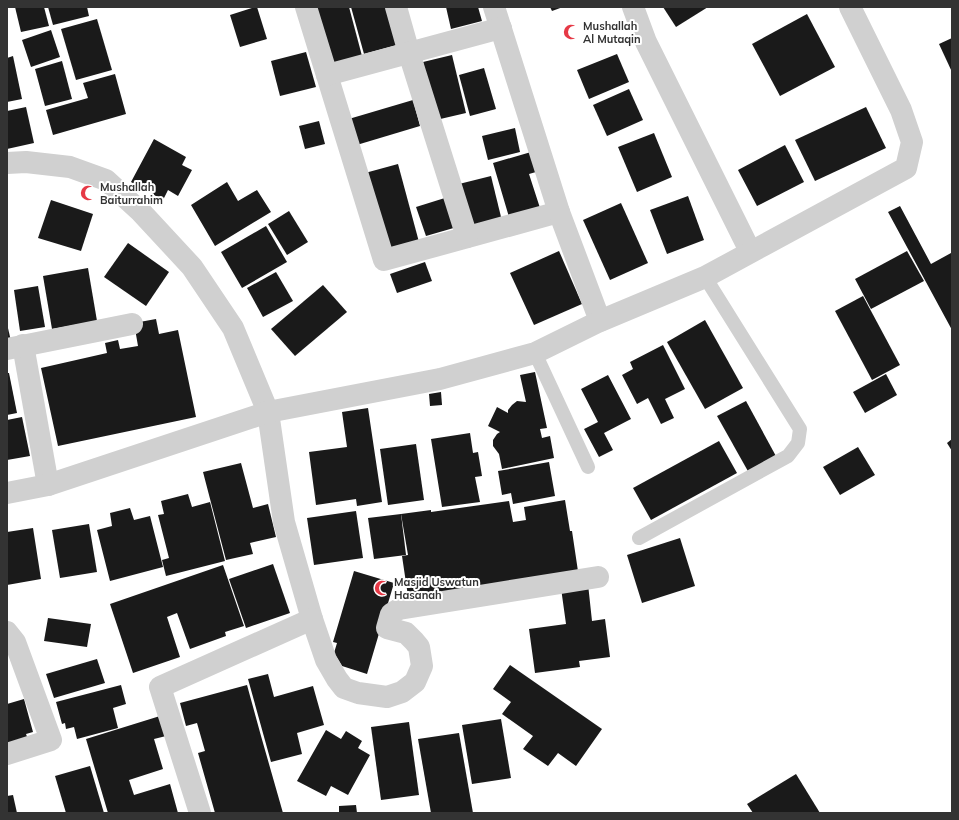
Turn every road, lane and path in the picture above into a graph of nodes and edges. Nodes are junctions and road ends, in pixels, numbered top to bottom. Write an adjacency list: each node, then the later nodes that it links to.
1 (306, 7): 8 (street)
2 (396, 7): 7 (street)
3 (494, 7): 6 (street)
4 (633, 7): 12 (street)
5 (850, 7): 12 (street)
6 (501, 28): 7 (street); 10 (street)
7 (409, 53): 8 (street); 11 (street)
8 (327, 75): 11 (street)
9 (7, 162): 18 (street)
10 (559, 212): 11 (street); 14 (street)
11 (467, 237)
12 (750, 252): 13 (street)
13 (705, 277): 14 (street); 22 (lane)
14 (600, 321): 17 (street)
15 (132, 324): 16 (street)
16 (15, 347): 20 (street)
17 (535, 353): 18 (street); 19 (lane)
18 (268, 412): 20 (street); 24 (street)
19 (588, 468)
20 (48, 485): 21 (street)
21 (7, 492)
22 (639, 538)
23 (598, 577): 24 (street)
24 (312, 620): 27 (street)
25 (7, 632): 26 (street)
26 (7, 754)
27 (200, 813)

